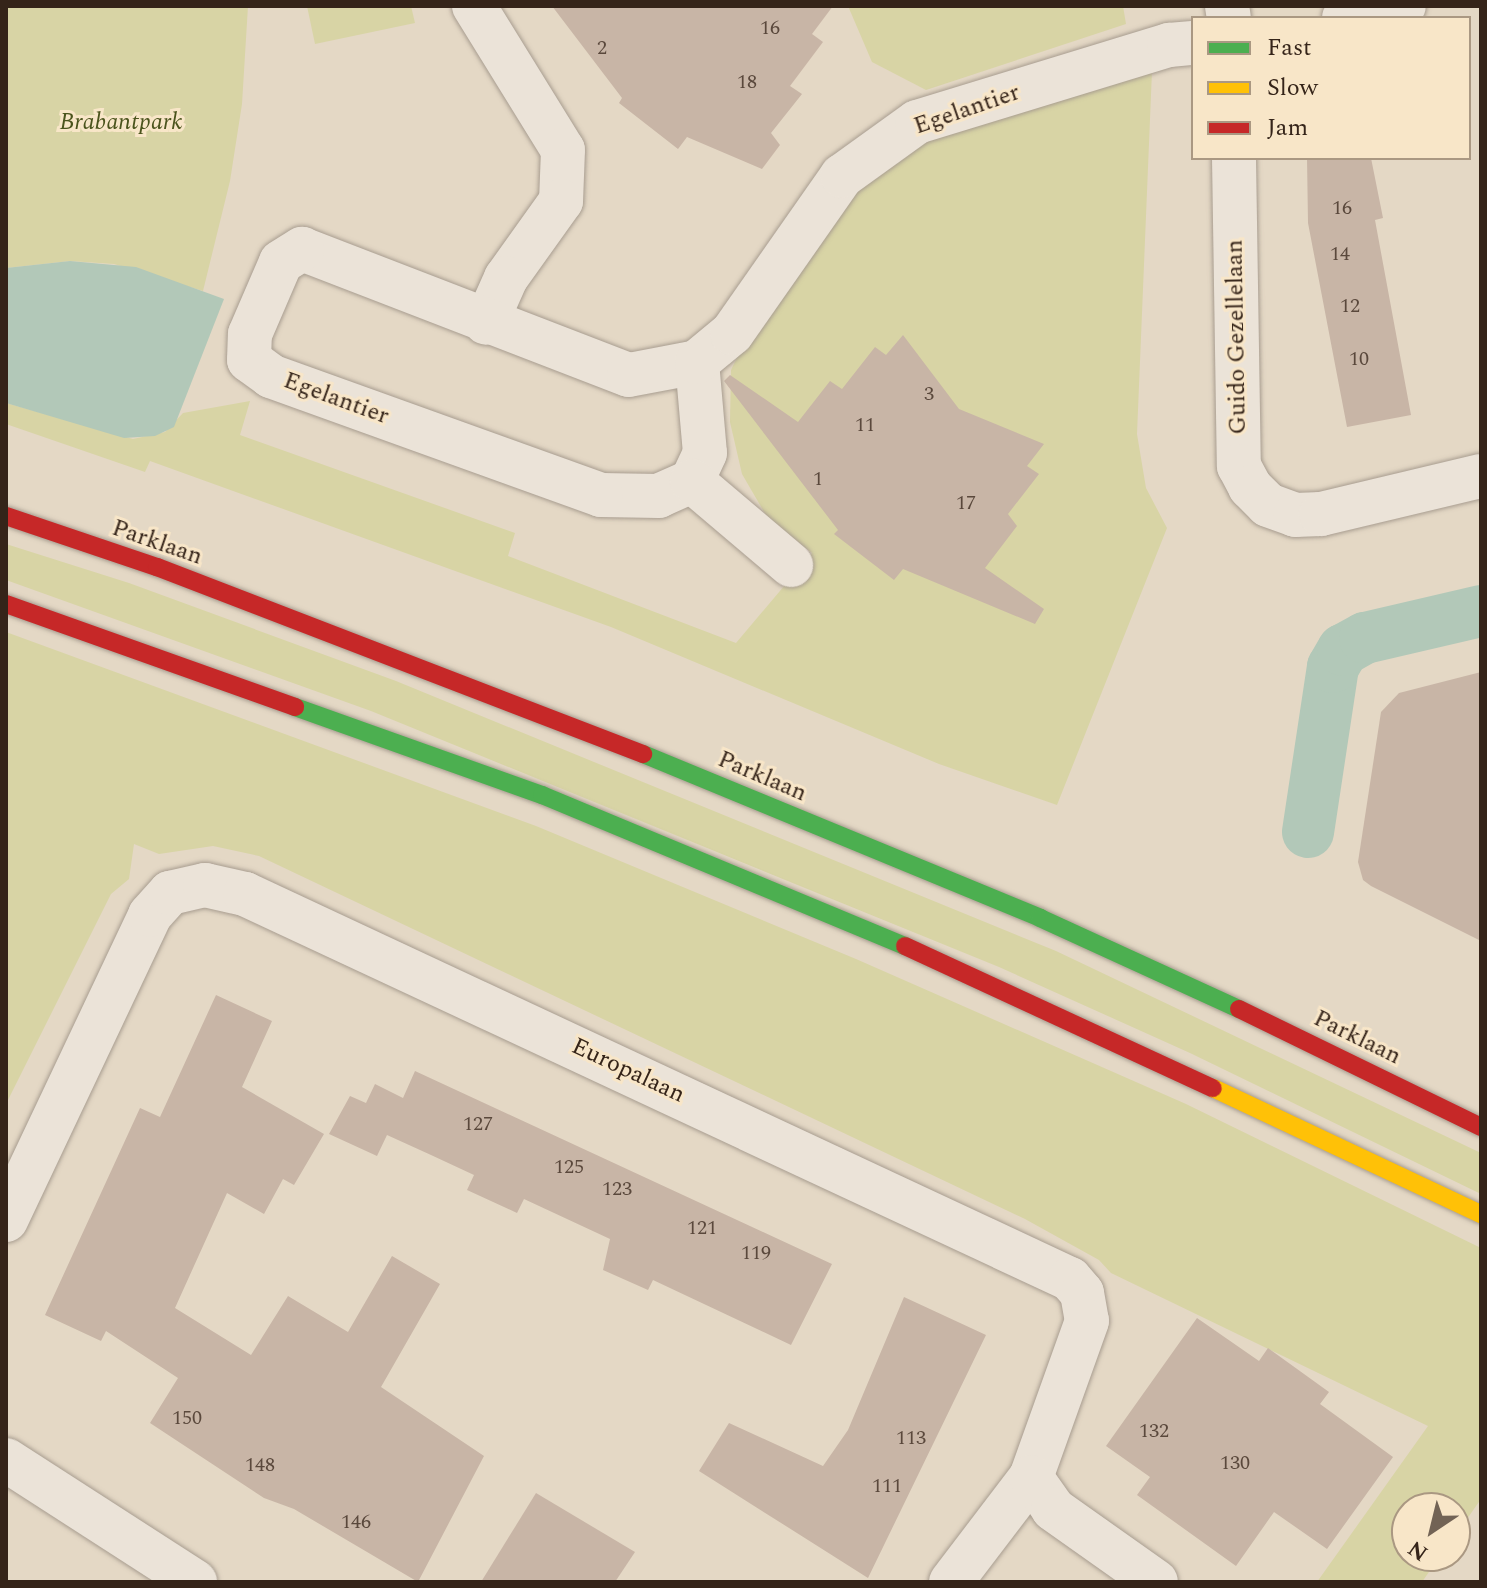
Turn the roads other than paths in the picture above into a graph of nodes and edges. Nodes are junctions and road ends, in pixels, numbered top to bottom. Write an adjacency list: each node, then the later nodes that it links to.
1 (474, 6): 6 (street)
2 (1404, 6): 3 (street)
3 (1354, 16)
4 (1191, 43): 7 (street, Egelantier)
5 (1234, 160): 8 (street, Guido Gezellelaan)
6 (486, 323): 7 (street, Egelantier); 9 (street, Egelantier)
7 (697, 362): 9 (street)
8 (1481, 476)
9 (692, 481): 11 (street)
10 (6, 516): 13 (street, Parklaan)
11 (791, 565)
12 (6, 604): 14 (street)
13 (1481, 1127)
14 (1481, 1214)
15 (6, 1220): 17 (street, Europalaan)
16 (6, 1460): 18 (street)
17 (1031, 1477): 19 (street, Europalaan); 20 (street)
18 (195, 1582)
19 (951, 1582)
20 (1156, 1582)

